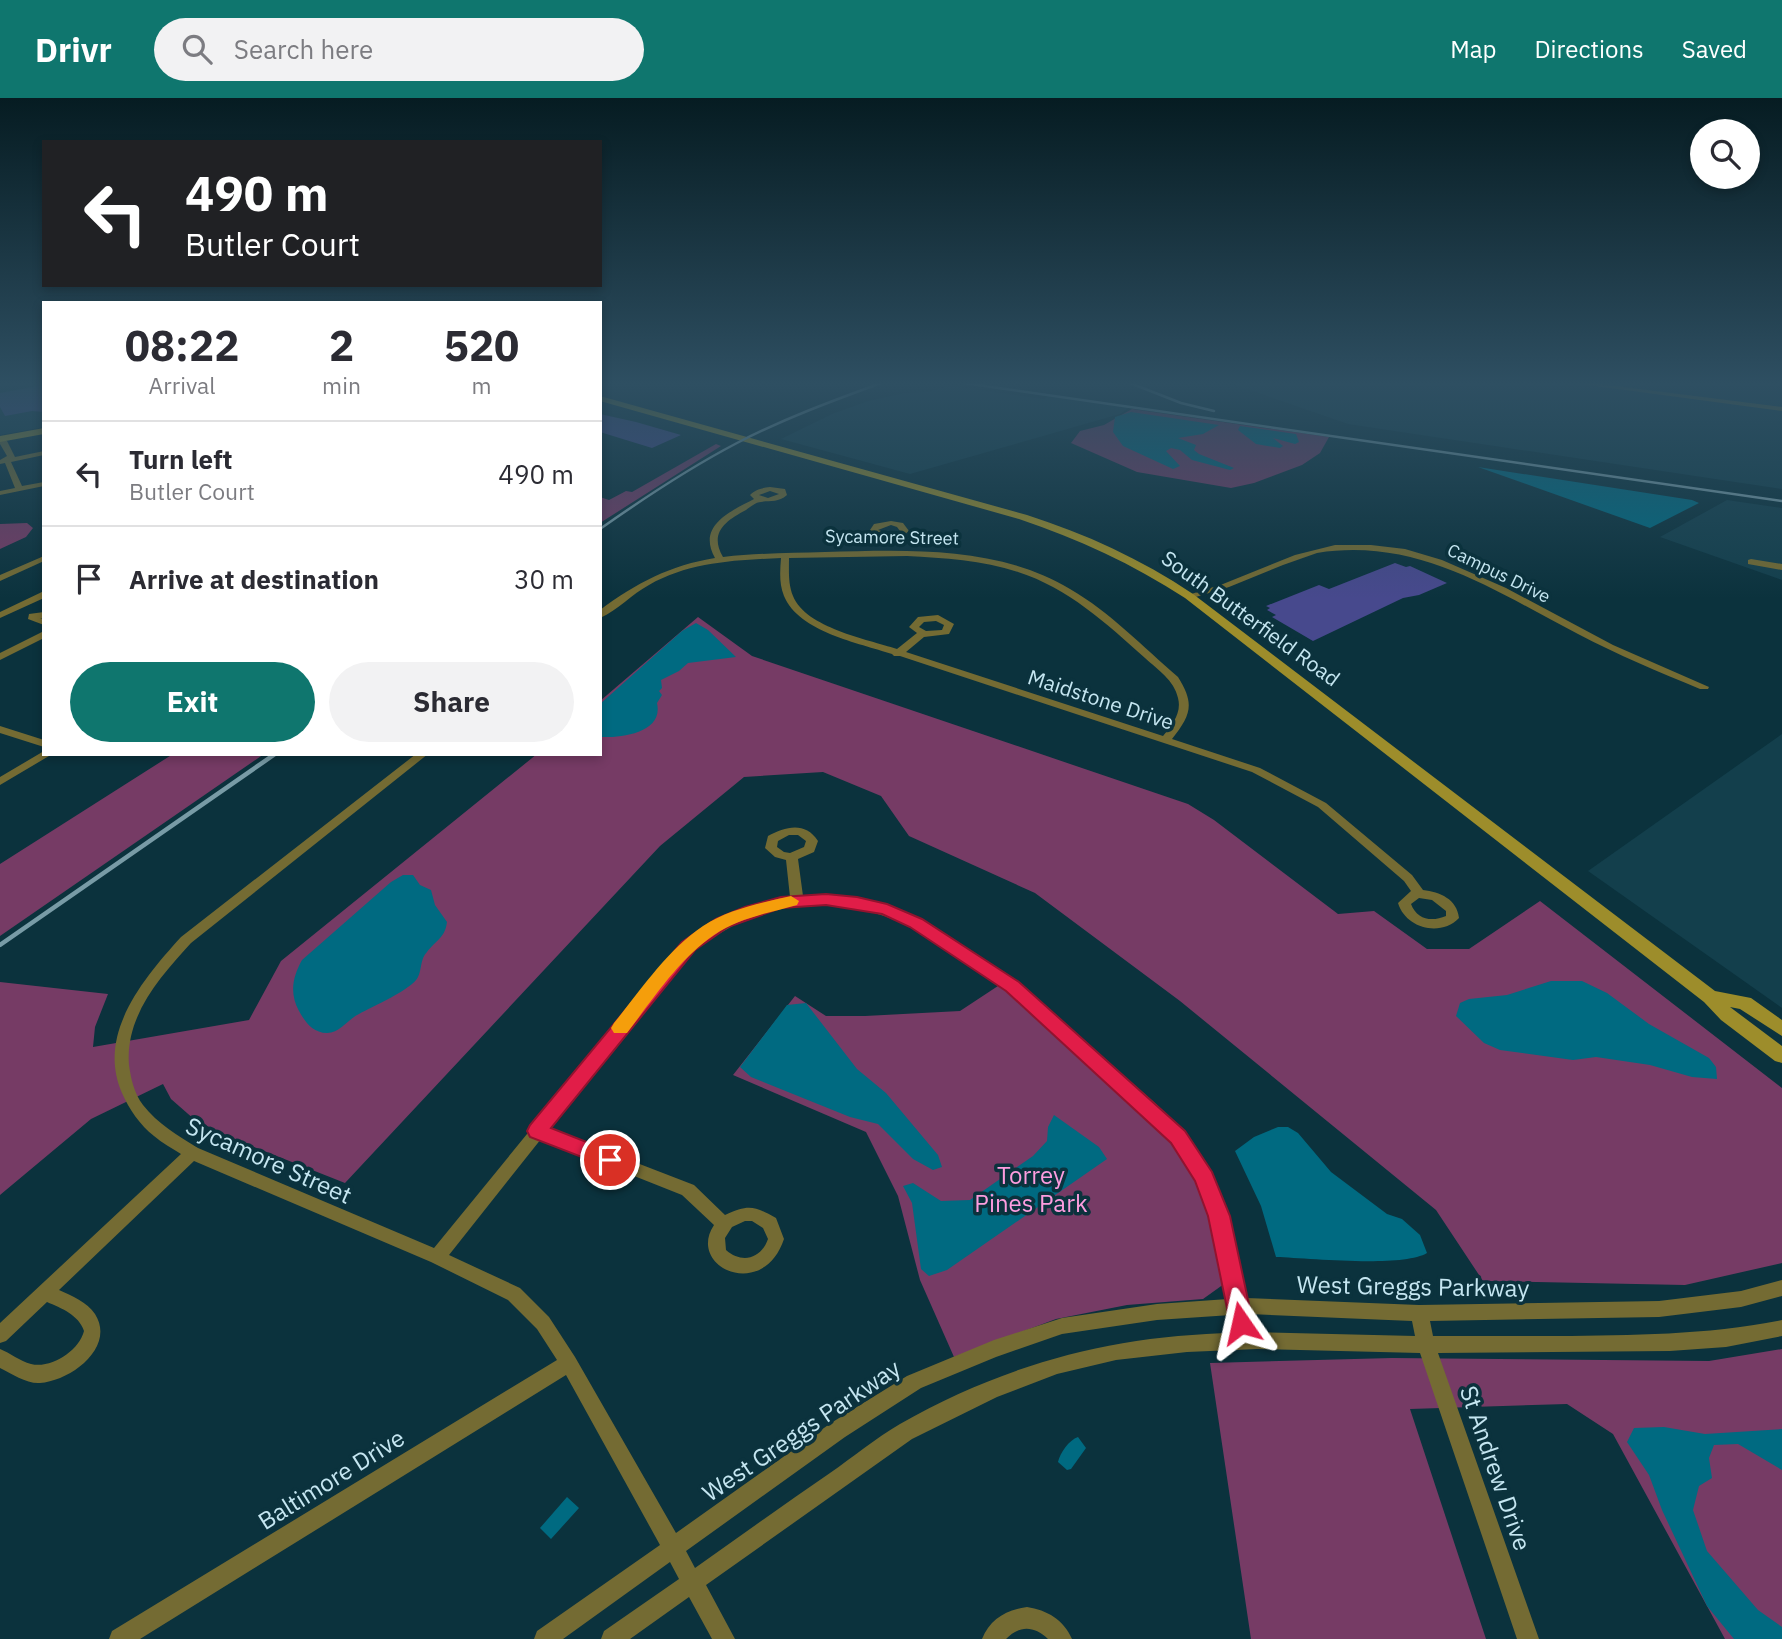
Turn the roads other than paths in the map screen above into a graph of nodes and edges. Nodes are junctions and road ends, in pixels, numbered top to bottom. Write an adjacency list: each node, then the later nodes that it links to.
1 (33, 455): 3 (street)
2 (800, 455): 19 (main road, South Butterfield Road)
3 (2, 460): 5 (street)
4 (42, 484): 5 (street)
5 (19, 489): 6 (street)
6 (0, 493)
7 (760, 499): 12 (street)
8 (889, 536): 9 (street)
9 (890, 554): 10 (street, Sycamore Street); 34 (street, Sycamore Street)
10 (785, 556): 12 (street, Sycamore Street); 30 (street, Maidstone Drive)
11 (42, 559): 14 (street)
12 (720, 559): 21 (street, Sycamore Street)
13 (1751, 562): 15 (street)
14 (30, 565): 16 (street); 17 (street)
15 (1782, 567)
16 (42, 568)
17 (0, 578)
18 (42, 595): 20 (street)
19 (1189, 596): 32 (street, Campus Drive); 42 (main road, South Butterfield Road)
20 (12, 610): 22 (street); 23 (street)
21 (602, 614)
22 (0, 615)
23 (32, 615): 24 (street); 25 (street)
24 (42, 615)
25 (42, 621)
26 (923, 634): 30 (street)
27 (42, 635): 28 (street)
28 (26, 643): 29 (street); 31 (street)
29 (42, 647)
30 (897, 654): 34 (street, Maidstone Drive)
31 (0, 657)
32 (1704, 687)
33 (0, 729): 35 (street)
34 (1165, 740): 40 (street, Maidstone Drive)
35 (42, 743)
36 (42, 755): 38 (street)
37 (420, 756): 46 (street, Sycamore Street)
38 (0, 782)
39 (792, 857): 41 (street)
40 (1419, 894)
41 (797, 900): 45 (street); 51 (street)
42 (1710, 997): 43 (main road); 44 (main road, South Butterfield Road)
43 (1782, 1029)
44 (1782, 1056)
45 (537, 1131): 47 (street); 48 (street)
46 (191, 1153): 48 (street, Sycamore Street); 50 (street)
47 (724, 1224)
48 (437, 1257): 58 (street, Sycamore Street)
49 (1782, 1288): 52 (street, West Greggs Parkway)
50 (45, 1292): 54 (street); 57 (street)
51 (1238, 1306): 52 (street, West Greggs Parkway); 55 (street); 59 (street, West Greggs Parkway)
52 (1419, 1313): 56 (street, St Andrew Drive)
53 (1782, 1328): 56 (street, West Greggs Parkway)
54 (0, 1335)
55 (1245, 1340): 56 (street, West Greggs Parkway); 59 (street, West Greggs Parkway)
56 (1426, 1345): 66 (street, St Andrew Drive)
57 (0, 1358)
58 (569, 1363): 59 (street, Sycamore Street); 60 (street, Baltimore Drive)
59 (682, 1564): 61 (street, West Greggs Parkway); 62 (street, West Greggs Parkway); 63 (street, Sycamore Street)
60 (120, 1639)
61 (545, 1639)
62 (612, 1639)
63 (724, 1639)
64 (993, 1639): 65 (street)
65 (1061, 1639)
66 (1528, 1639)

